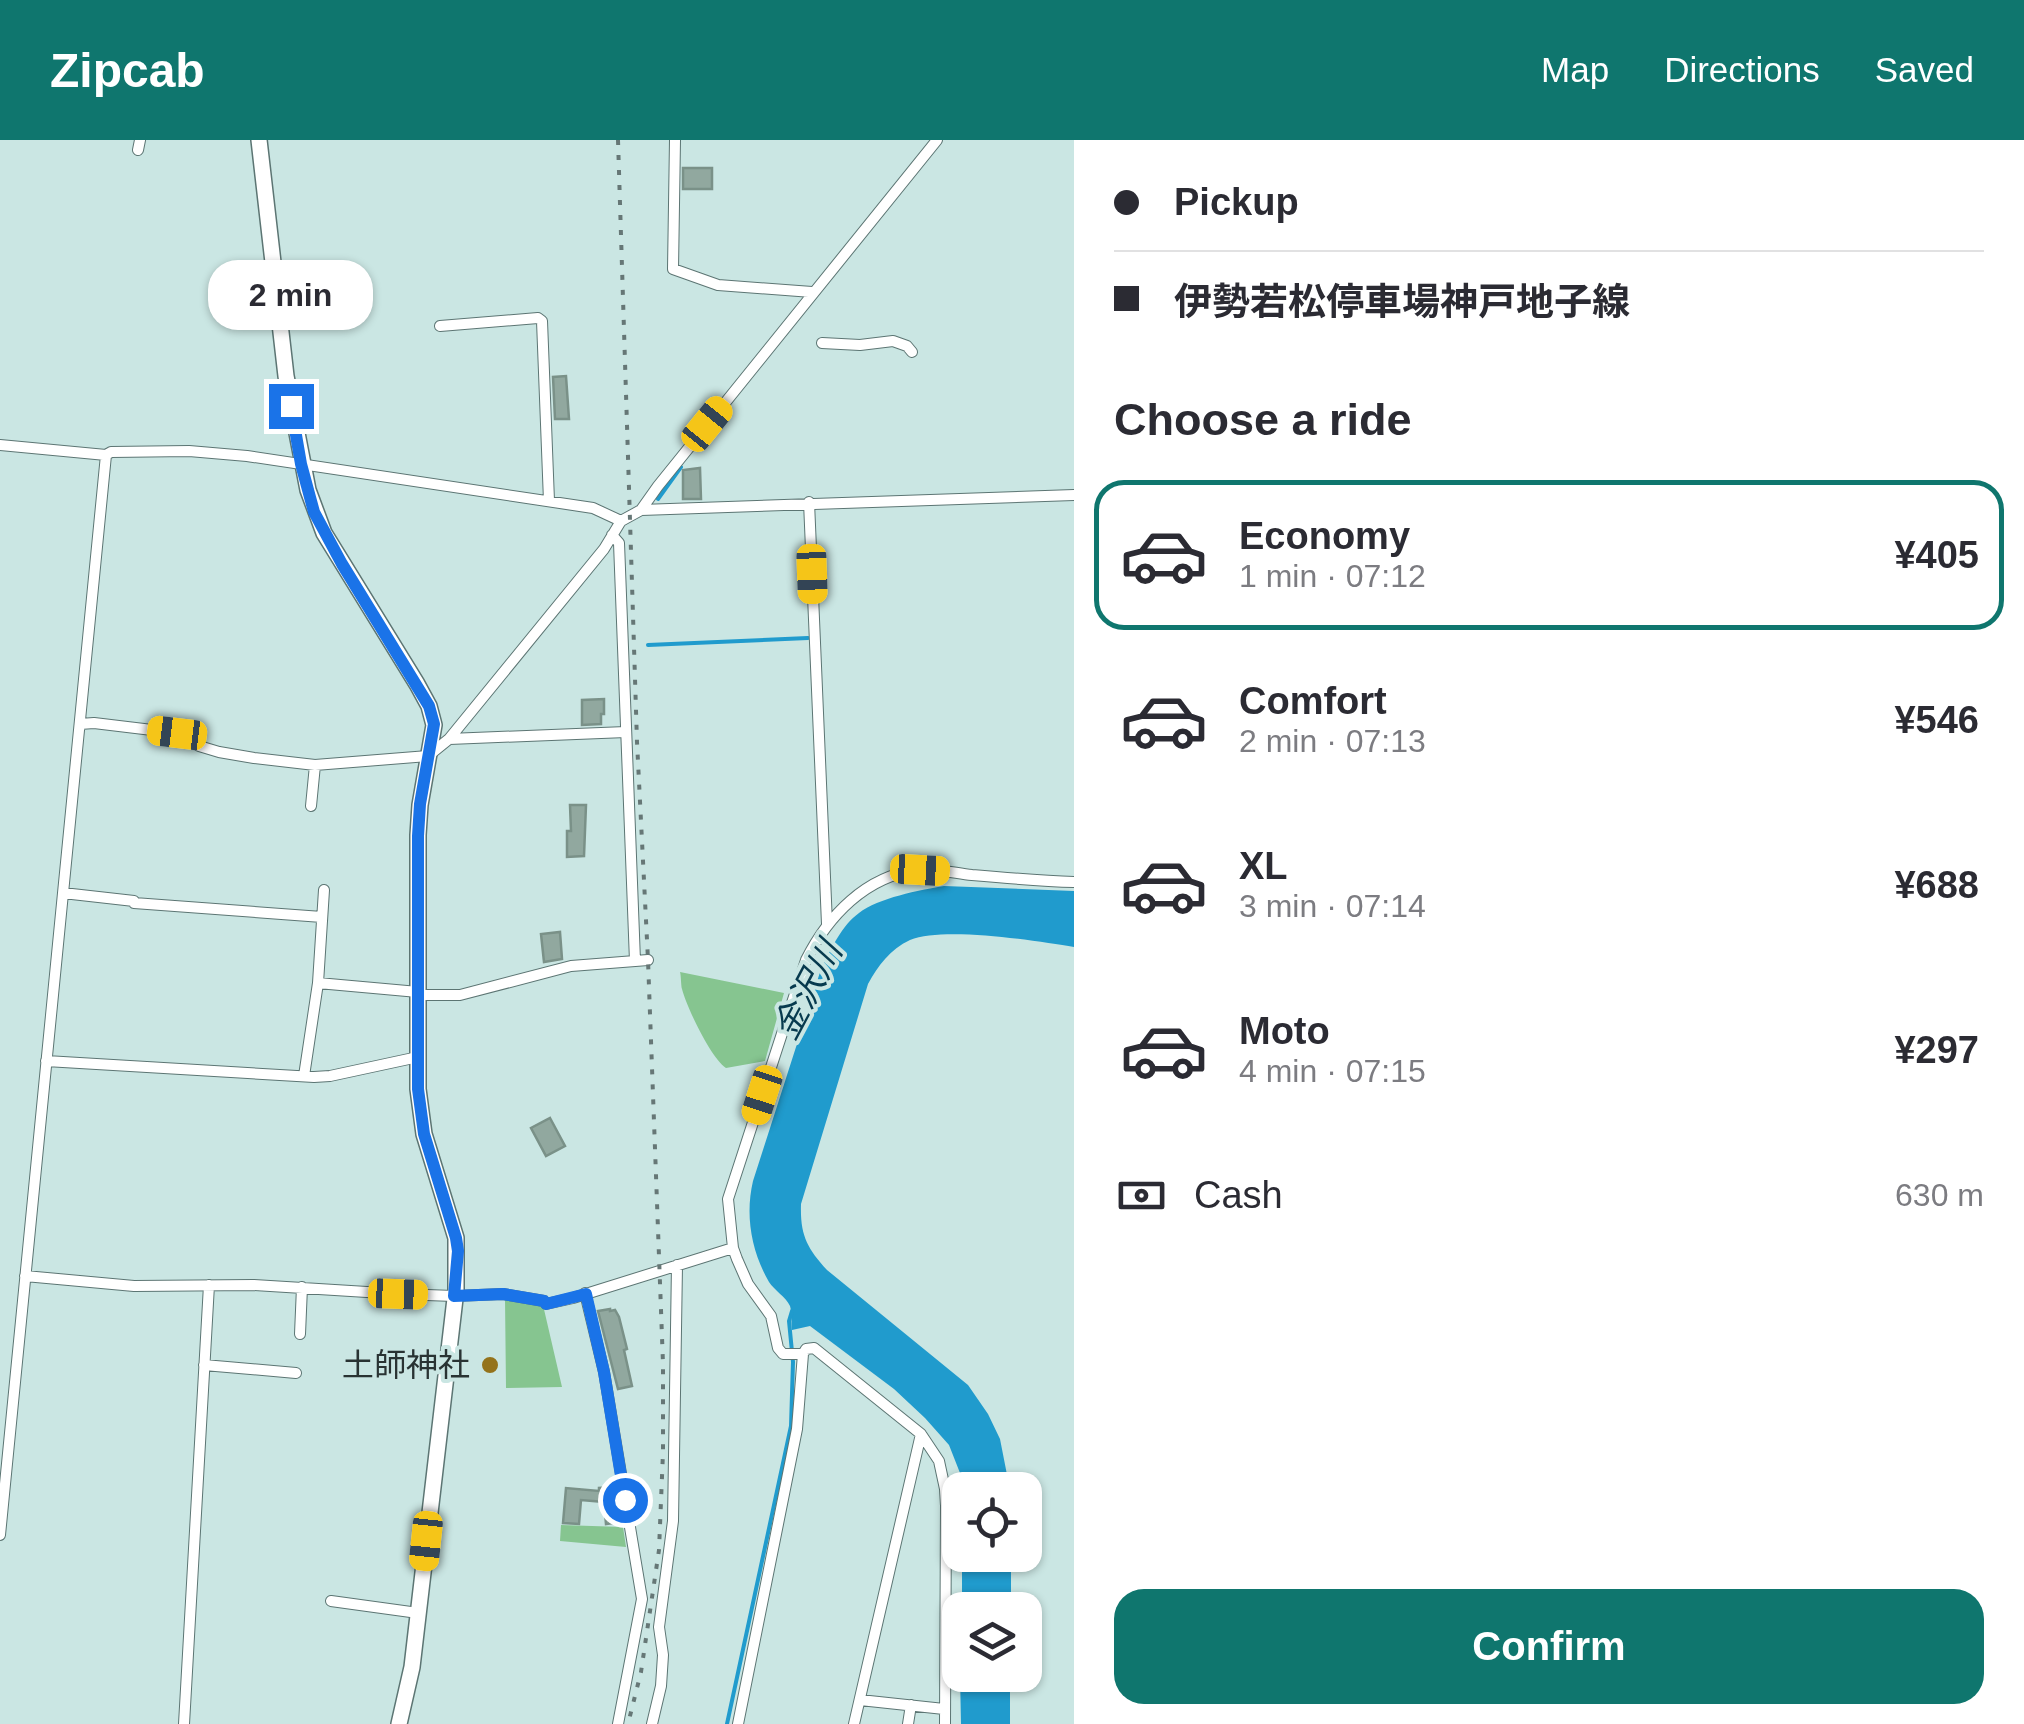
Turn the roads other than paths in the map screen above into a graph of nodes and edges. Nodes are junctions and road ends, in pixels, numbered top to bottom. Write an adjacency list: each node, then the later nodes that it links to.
1 (259, 140): 10 (main road)
2 (674, 140): 4 (street)
3 (937, 140): 4 (street)
4 (812, 292): 14 (street)
5 (440, 326): 12 (street)
6 (822, 342): 7 (street)
7 (912, 352)
8 (0, 446): 9 (street)
9 (106, 454): 10 (street); 17 (street)
10 (301, 464): 12 (street); 20 (main road)
11 (1074, 495): 13 (street)
12 (549, 501): 15 (street)
13 (809, 502): 14 (street); 27 (street)
14 (641, 510): 15 (street)
15 (621, 521): 16 (street)
16 (612, 534): 18 (street); 19 (street)
17 (80, 724): 21 (street); 25 (street)
18 (626, 732): 19 (street); 29 (street)
19 (449, 739): 20 (street)
20 (428, 756): 21 (street); 31 (main road)
21 (316, 765): 22 (street)
22 (312, 806)
23 (1074, 882): 27 (street)
24 (324, 890): 26 (street)
25 (63, 893): 26 (street); 33 (street)
26 (322, 917): 30 (street)
27 (828, 924): 35 (street)
28 (648, 960): 29 (street)
29 (635, 961): 31 (street)
30 (318, 983): 31 (street); 34 (street)
31 (418, 994): 32 (main road)
32 (418, 1057): 34 (street); 41 (main road)
33 (46, 1062): 34 (street); 37 (street)
34 (304, 1076)
35 (732, 1248): 36 (street); 43 (street)
36 (677, 1266): 40 (street); 56 (street)
37 (25, 1276): 38 (street); 47 (street)
38 (209, 1285): 39 (street); 44 (street)
39 (302, 1287): 41 (street); 42 (street)
40 (586, 1294): 41 (street); 55 (street)
41 (454, 1296): 49 (main road)
42 (300, 1334)
43 (796, 1354): 46 (street); 57 (street)
44 (204, 1365): 45 (street); 53 (street)
45 (296, 1373)
46 (921, 1434): 50 (street); 52 (street)
47 (0, 1535)
48 (331, 1601): 49 (street)
49 (418, 1613): 54 (main road)
50 (860, 1700): 51 (street); 58 (street)
51 (911, 1705): 52 (street); 59 (street)
52 (944, 1708): 60 (street)
53 (184, 1724)
54 (399, 1724)
55 (618, 1724)
56 (652, 1724)
57 (738, 1724)
58 (854, 1724)
59 (908, 1724)
60 (945, 1724)

